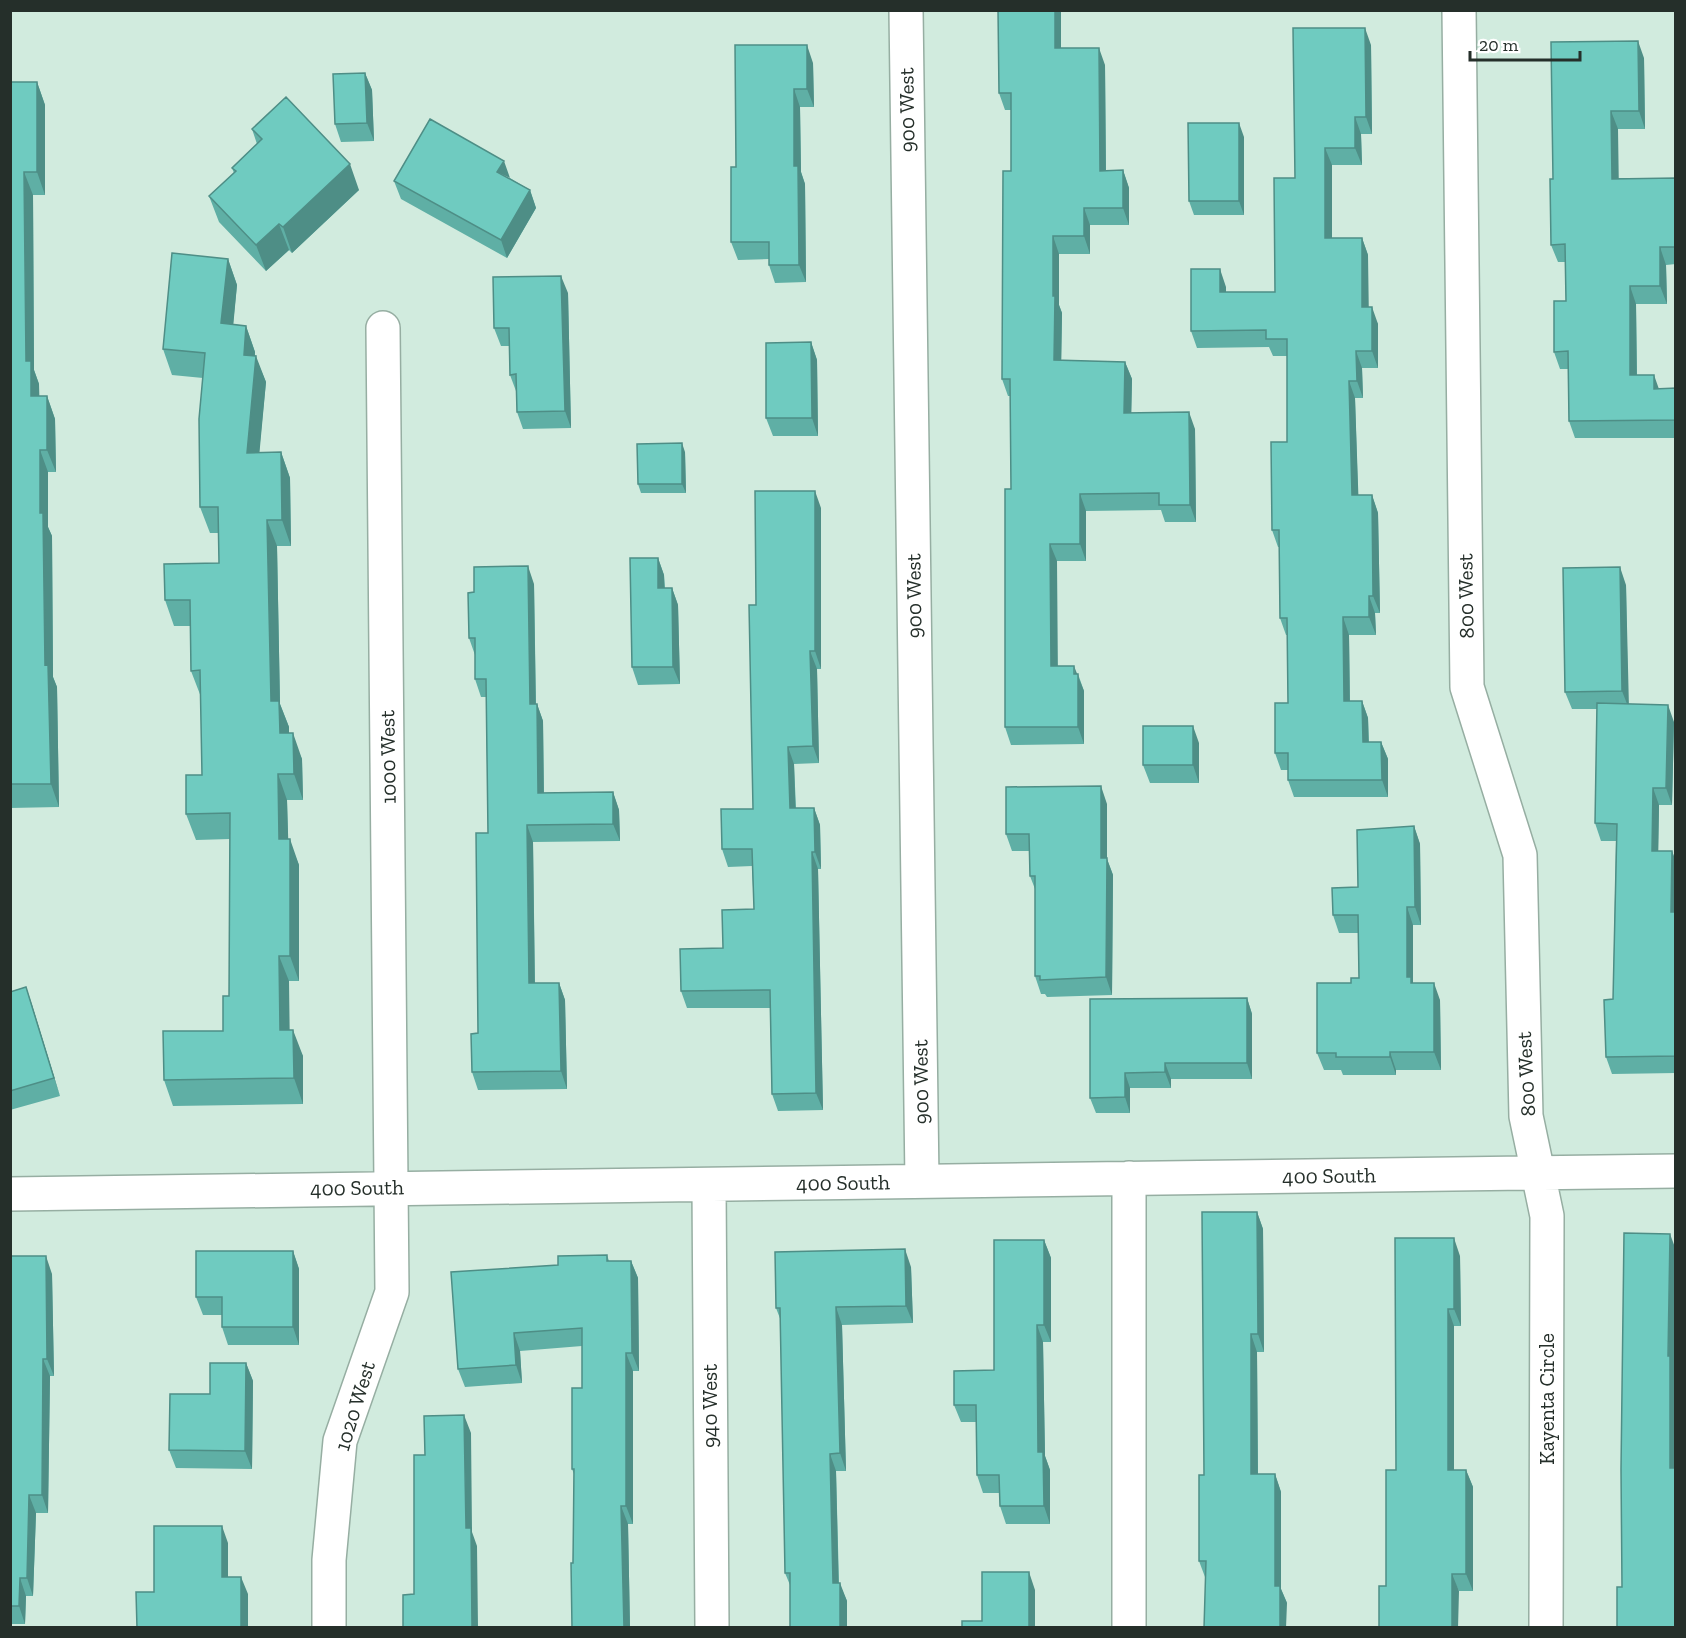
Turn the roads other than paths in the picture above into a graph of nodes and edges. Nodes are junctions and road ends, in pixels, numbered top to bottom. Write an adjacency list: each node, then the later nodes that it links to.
1 (906, 10): 7 (street, 900 West)
2 (1459, 10): 5 (street, 800 West)
3 (383, 328): 9 (street, 1000 West)
4 (1676, 1171): 5 (street, 400 South)
5 (1539, 1172): 6 (street, 400 South); 14 (street, Kayenta Circle)
6 (1129, 1178): 7 (street, 400 South); 13 (street)
7 (922, 1181): 8 (street, 400 South)
8 (709, 1185): 9 (street, 400 South); 12 (street, 940 West)
9 (393, 1187): 10 (street, 400 South); 11 (street, 1020 West)
10 (10, 1194)
11 (329, 1628)
12 (712, 1628)
13 (1129, 1628)
14 (1546, 1628)

